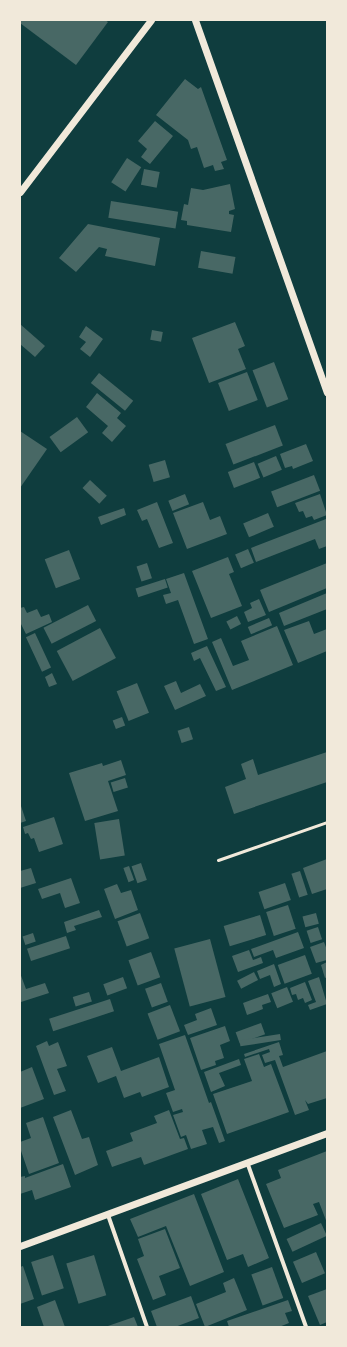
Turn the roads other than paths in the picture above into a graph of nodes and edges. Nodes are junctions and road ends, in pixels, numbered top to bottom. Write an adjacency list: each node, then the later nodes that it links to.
1 (151, 20): 3 (street)
2 (195, 20): 4 (street)
3 (20, 192)
4 (327, 392)
5 (327, 822): 6 (lane)
6 (218, 860)
7 (327, 1133): 8 (street)
8 (247, 1162): 9 (street); 12 (street)
9 (108, 1215): 10 (street); 11 (street)
10 (20, 1246)
11 (147, 1327)
12 (306, 1327)

